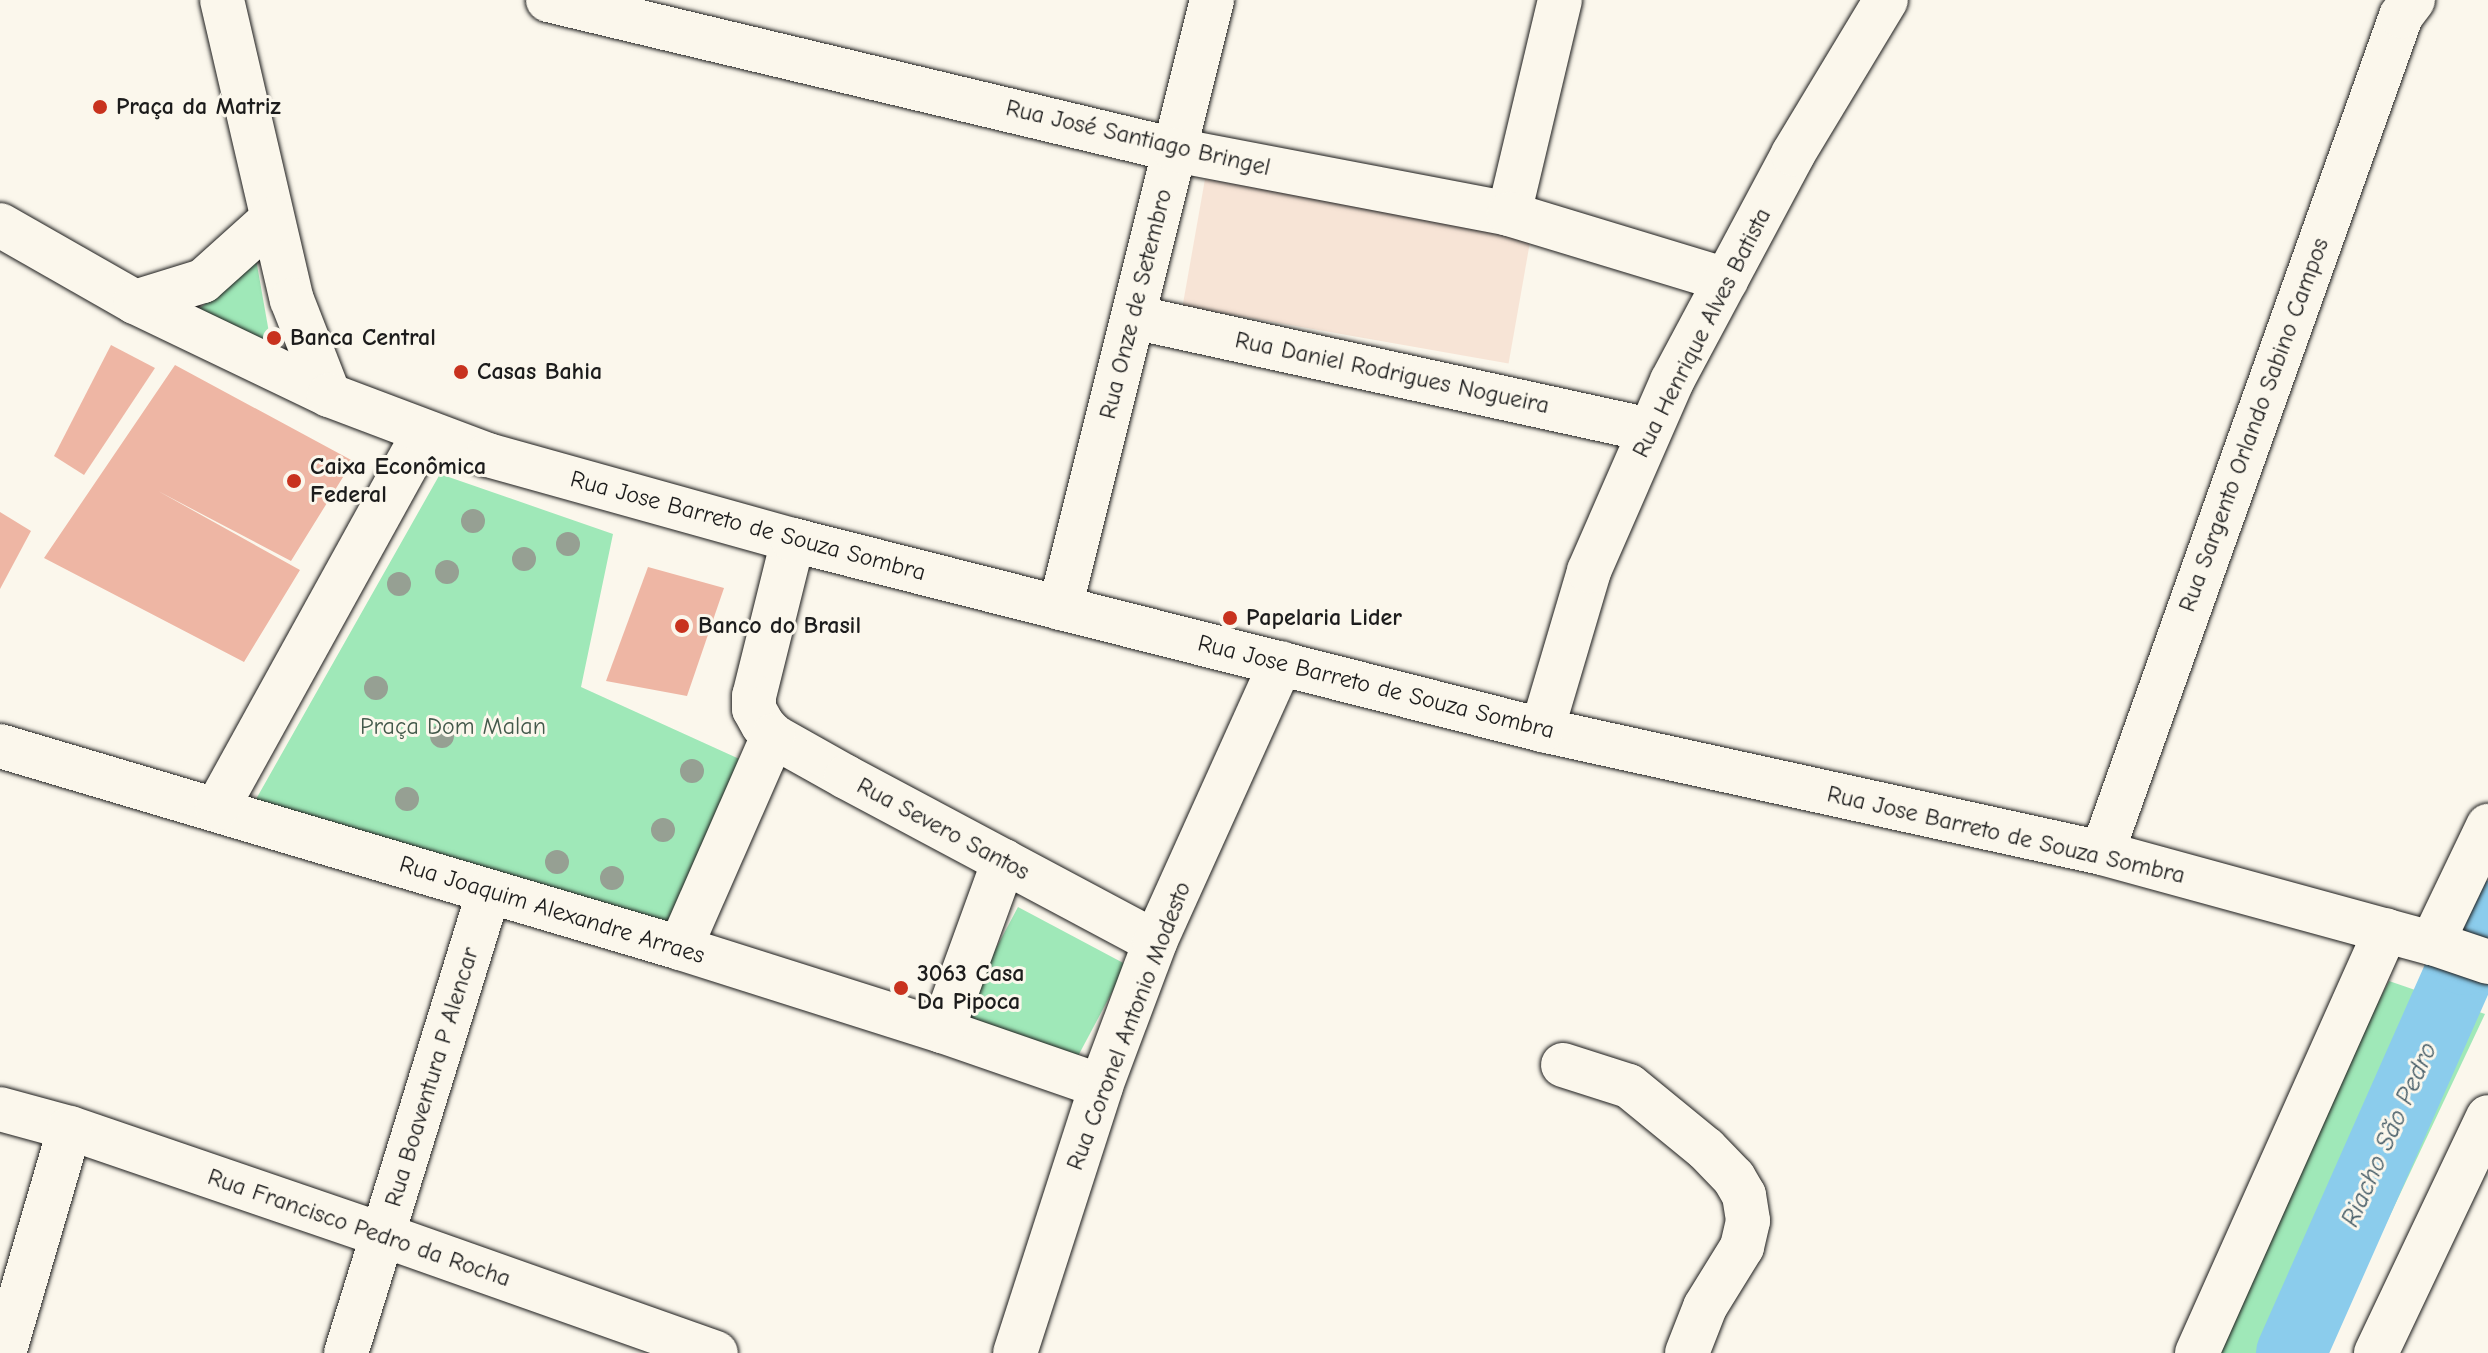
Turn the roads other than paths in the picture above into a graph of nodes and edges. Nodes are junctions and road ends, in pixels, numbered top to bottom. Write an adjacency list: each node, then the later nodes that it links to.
1 (222, 0): 9 (street)
2 (552, 0): 7 (street, Rua José Santiago Bringel)
3 (1212, 0): 7 (street, Rua Onze de Setembro)
4 (1560, 0): 8 (street)
5 (1886, 0): 11 (street, Rua Henrique Alves Batista)
6 (2398, 5): 25 (street, Rua Sargento Orlando Sabino Campos)
7 (1175, 150): 8 (street, Rua José Santiago Bringel); 13 (street, Rua Onze de Setembro)
8 (1509, 214): 11 (street, Rua José Santiago Bringel)
9 (272, 219): 12 (street); 14 (street)
10 (0, 225): 12 (street, Rua Jose Barreto de Souza Sombra)
11 (1726, 280): 15 (street, Rua Henrique Alves Batista)
12 (135, 302): 14 (street, Rua Jose Barreto de Souza Sombra)
13 (1133, 317): 15 (street, Rua Daniel Rodrigues Nogueira); 18 (street, Rua Onze de Setembro)
14 (329, 395): 16 (street, Rua Jose Barreto de Souza Sombra)
15 (1650, 430): 20 (street, Rua Henrique Alves Batista)
16 (424, 433): 17 (street, Rua Jose Barreto de Souza Sombra); 23 (street)
17 (793, 540): 18 (street, Rua Jose Barreto de Souza Sombra); 21 (street)
18 (1060, 608): 19 (street, Rua Jose Barreto de Souza Sombra)
19 (1281, 663): 20 (street, Rua Jose Barreto de Souza Sombra); 29 (street, Rua Coronel Antonio Modesto)
20 (1542, 730): 25 (street, Rua Jose Barreto de Souza Sombra)
21 (773, 736): 26 (street, Rua Severo Santos); 30 (street)
22 (0, 746): 23 (street, Rua Joaquim Alexandre Arraes)
23 (217, 808): 27 (street, Rua Joaquim Alexandre Arraes)
24 (2488, 826): 31 (street)
25 (2102, 853): 28 (street, Rua Jose Barreto de Souza Sombra)
26 (1004, 861): 29 (street, Rua Severo Santos); 32 (street)
27 (489, 892): 30 (street, Rua Joaquim Alexandre Arraes); 38 (street, Rua Boaventura P Alencar)
28 (2386, 930): 31 (street, Rua Jose Barreto de Souza Sombra); 44 (street)
29 (1155, 942): 34 (street, Rua Coronel Antonio Modesto)
30 (680, 948): 32 (street, Rua Joaquim Alexandre Arraes)
31 (2460, 952)
32 (942, 1031): 34 (street, Rua Joaquim Alexandre Arraes)
33 (1563, 1065): 43 (street)
34 (1101, 1086): 42 (street, Rua Coronel Antonio Modesto)
35 (0, 1109): 37 (street, Rua Francisco Pedro da Rocha)
36 (2488, 1117): 45 (street)
37 (70, 1128): 38 (street, Rua Francisco Pedro da Rocha); 39 (street)
38 (383, 1235): 40 (street, Rua Boaventura P Alencar); 41 (street, Rua Francisco Pedro da Rocha)
39 (4, 1353)
40 (346, 1353)
41 (716, 1353)
42 (1015, 1353)
43 (1687, 1353)
44 (2197, 1353)
45 (2376, 1353)

